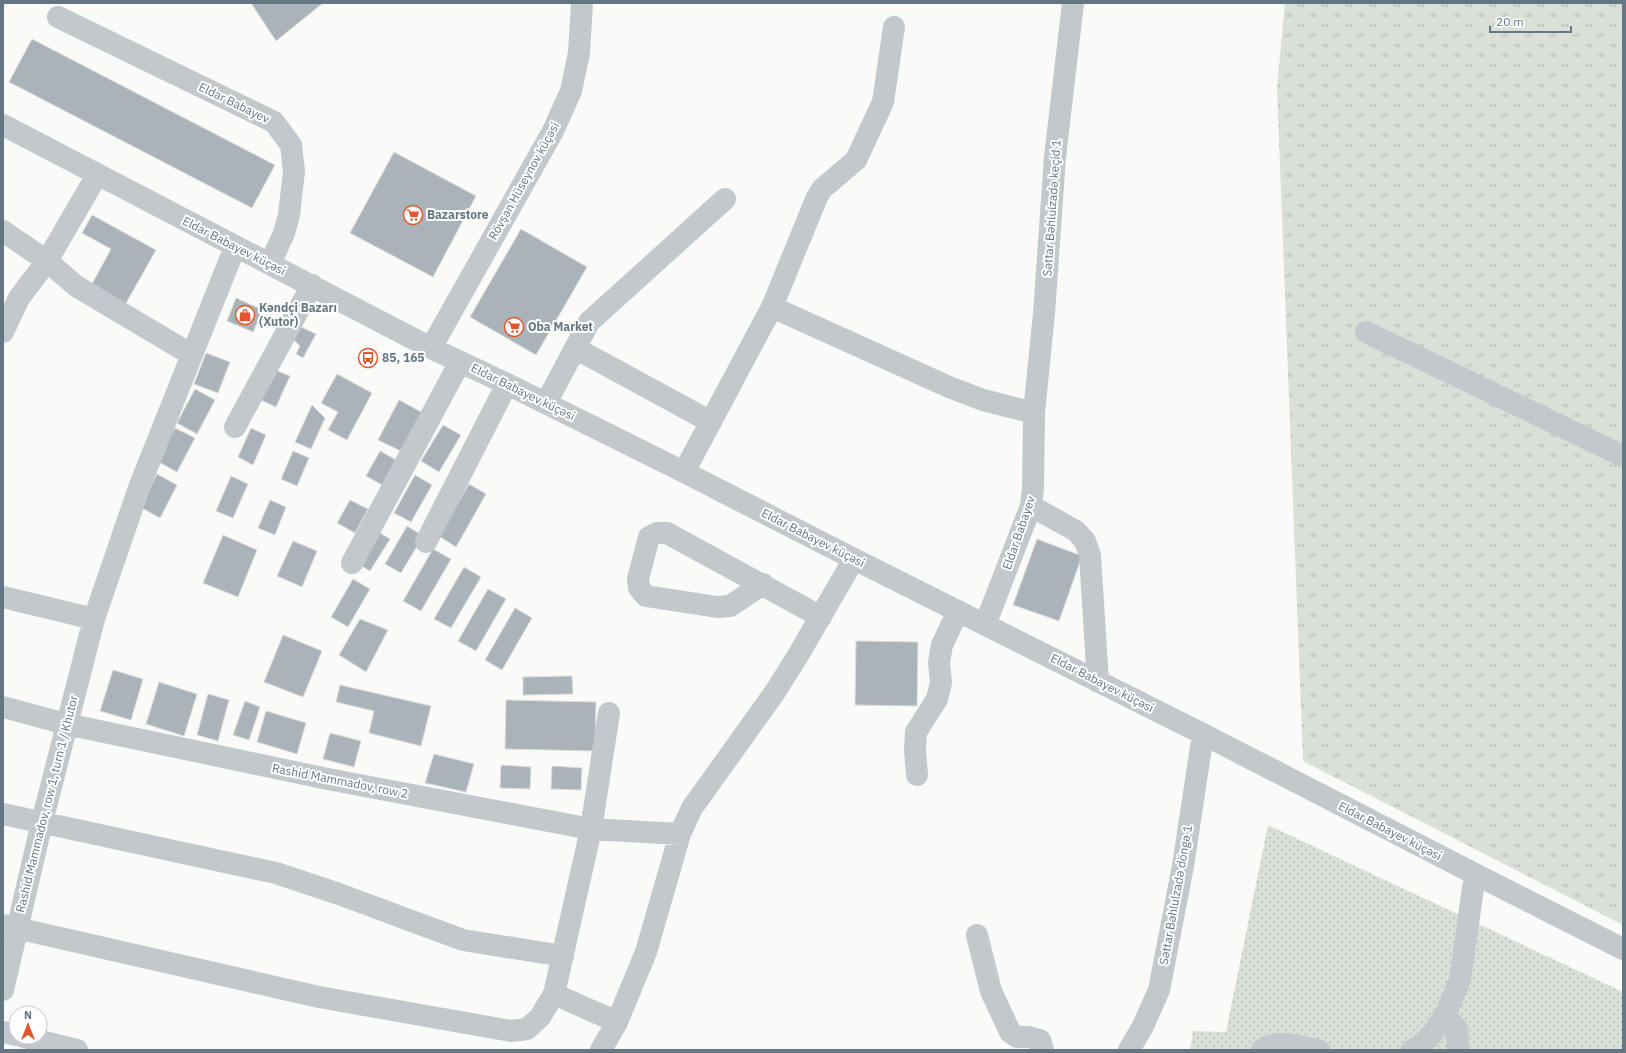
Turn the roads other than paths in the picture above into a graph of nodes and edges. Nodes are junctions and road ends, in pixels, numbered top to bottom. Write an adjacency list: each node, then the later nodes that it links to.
1 (582, 3): 16 (street, Rövşən Hüseynov küçəsi)
2 (1073, 3): 22 (street, Səttar Bəhlulzadə keçid 1)
3 (58, 17): 11 (street, Eldar Babayev)
4 (894, 27): 13 (street)
5 (3, 125): 6 (street, Eldar Babayev küçəsi)
6 (98, 175): 9 (street, Eldar Babayev küçəsi); 10 (street)
7 (725, 199): 17 (street)
8 (3, 230): 10 (street)
9 (235, 247): 11 (street, Eldar Babayev küçəsi); 18 (street, Rashid Mammadov, row 1, turn 1 / Khutor)
10 (47, 261): 14 (street); 18 (street)
11 (270, 264): 12 (street, Eldar Babayev küçəsi)
12 (312, 285): 16 (street, Eldar Babayev küçəsi); 24 (street)
13 (772, 307): 22 (street); 23 (street)
14 (3, 332)
15 (1366, 332): 25 (street)
16 (431, 348): 19 (street, Eldar Babayev küçəsi)
17 (575, 348): 21 (street); 23 (street)
18 (192, 355): 35 (street, Rashid Mammadov, row 1, turn 1 / Khutor)
19 (460, 362): 20 (street, Eldar Babayev küçəsi); 30 (street)
20 (507, 384): 21 (street, Eldar Babayev küçəsi); 28 (street)
21 (546, 403): 26 (street, Eldar Babayev küçəsi)
22 (1034, 413): 27 (street, Eldar Babayev)
23 (711, 422): 26 (street)
24 (236, 427)
25 (1623, 456)
26 (684, 472): 29 (street, Eldar Babayev küçəsi)
27 (1031, 506): 36 (street, Eldar Babayev); 37 (street)
28 (426, 542)
29 (854, 559): 33 (street, Eldar Babayev küçəsi); 34 (street)
30 (352, 563)
31 (763, 584): 31 (street); 34 (street)
32 (3, 597): 35 (street)
33 (958, 611): 36 (street, Eldar Babayev küçəsi); 42 (street)
34 (821, 617): 46 (street)
35 (94, 620): 40 (street, Rashid Mammadov, row 1, turn 1 / Khutor)
36 (985, 625): 37 (street, Eldar Babayev küçəsi)
37 (1098, 682): 41 (street, Eldar Babayev küçəsi)
38 (3, 707): 40 (street, Rashid Mammadov, row 2)
39 (609, 713): 45 (street)
40 (66, 724): 44 (street, Rashid Mammadov, row 1, turn 1 / Khutor); 45 (street, Rashid Mammadov, row 2)
41 (1203, 734): 47 (street, Eldar Babayev küçəsi); 60 (street, Səttar Bəhlulzadə döngə 1)
42 (917, 775)
43 (3, 814): 44 (street)
44 (42, 822): 48 (street, Rashid Mammadov, row 1, turn 1 / Khutor); 51 (street)
45 (591, 829): 46 (street, Rashid Mammadov, row 2); 51 (street)
46 (680, 834): 55 (street)
47 (1475, 874): 50 (street, Eldar Babayev küçəsi); 54 (street)
48 (10, 927): 52 (street, Rashid Mammadov, row 1, turn 1 / Khutor); 53 (street)
49 (977, 936): 59 (street)
50 (1623, 949)
51 (563, 956): 53 (street)
52 (3, 990)
53 (554, 994): 55 (street)
54 (1445, 1015): 63 (street); 64 (street)
55 (617, 1022): 58 (street)
56 (48, 1043): 57 (street)
57 (77, 1050)
58 (601, 1050)
59 (1043, 1050)
60 (1129, 1050)
61 (1262, 1050): 62 (street)
62 (1319, 1050)
63 (1412, 1050)
64 (1458, 1050)

